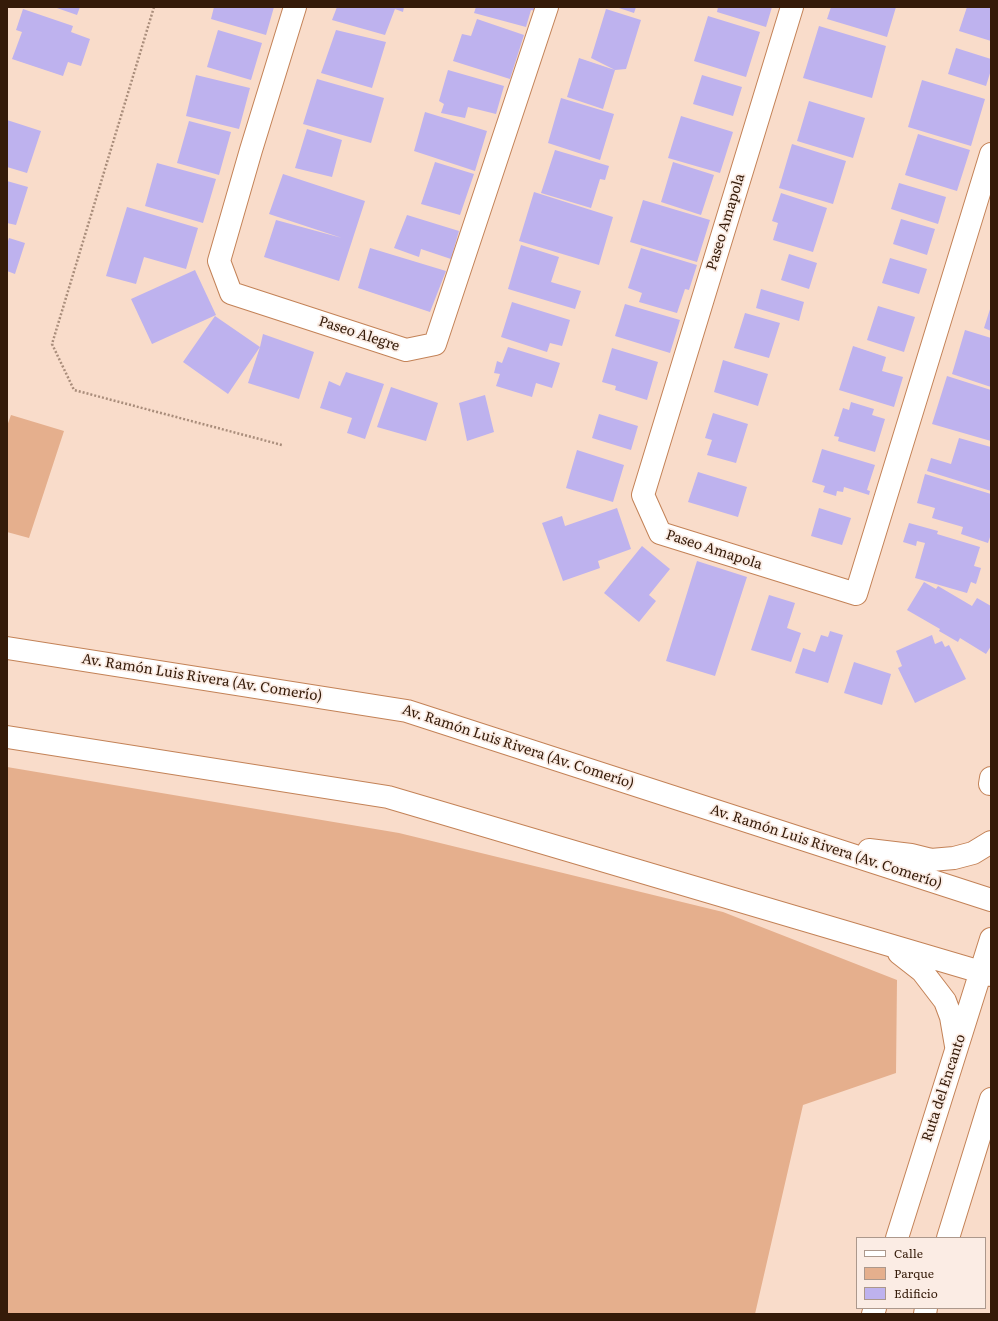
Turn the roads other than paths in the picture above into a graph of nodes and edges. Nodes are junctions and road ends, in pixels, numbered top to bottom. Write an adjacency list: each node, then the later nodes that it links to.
1 (295, 7): 2 (main road, Paseo Alegre)
2 (547, 7)
3 (792, 7): 4 (main road, Paseo Amapola)
4 (991, 154)
5 (7, 648): 8 (main road, Av. Ramón Luis Rivera (Av. Comerío))
6 (7, 737): 11 (main road)
7 (991, 842): 8 (main road)
8 (821, 845): 9 (main road, Av. Ramón Luis Rivera (Av. Comerío))
9 (991, 900)
10 (991, 939): 12 (main road, Ruta del Encanto)
11 (888, 945): 12 (main road); 13 (main road)
12 (986, 974): 13 (main road, Ruta del Encanto)
13 (956, 1050): 15 (main road, Ruta del Encanto)
14 (991, 1099): 16 (main road)
15 (897, 1237)
16 (948, 1237)

